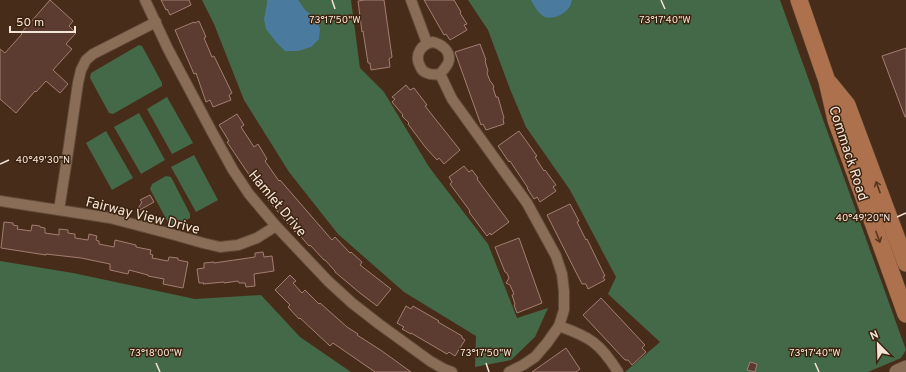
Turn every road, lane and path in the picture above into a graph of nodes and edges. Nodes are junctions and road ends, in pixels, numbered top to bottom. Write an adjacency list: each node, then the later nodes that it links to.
1 (145, 0): 4 (street, Hamlet Drive)
2 (411, 0): 5 (street)
3 (799, 0): 7 (main road, Commack Road)
4 (156, 22): 9 (street); 10 (street, Hamlet Drive)
5 (427, 43): 6 (street); 6 (street)
6 (440, 74): 13 (street)
7 (827, 81): 11 (main road, Commack Road, one-way to 7); 12 (main road, Commack Road, one-way to 12)
8 (0, 201): 9 (street, Fairway View Drive)
9 (59, 210): 10 (street, Fairway View Drive)
10 (276, 226): 15 (street, Hamlet Drive)
11 (906, 263)
12 (906, 314)
13 (559, 326): 16 (street); 17 (street)
14 (906, 368): 18 (main road)
15 (452, 372)
16 (509, 372)
17 (618, 372)
18 (897, 372)

